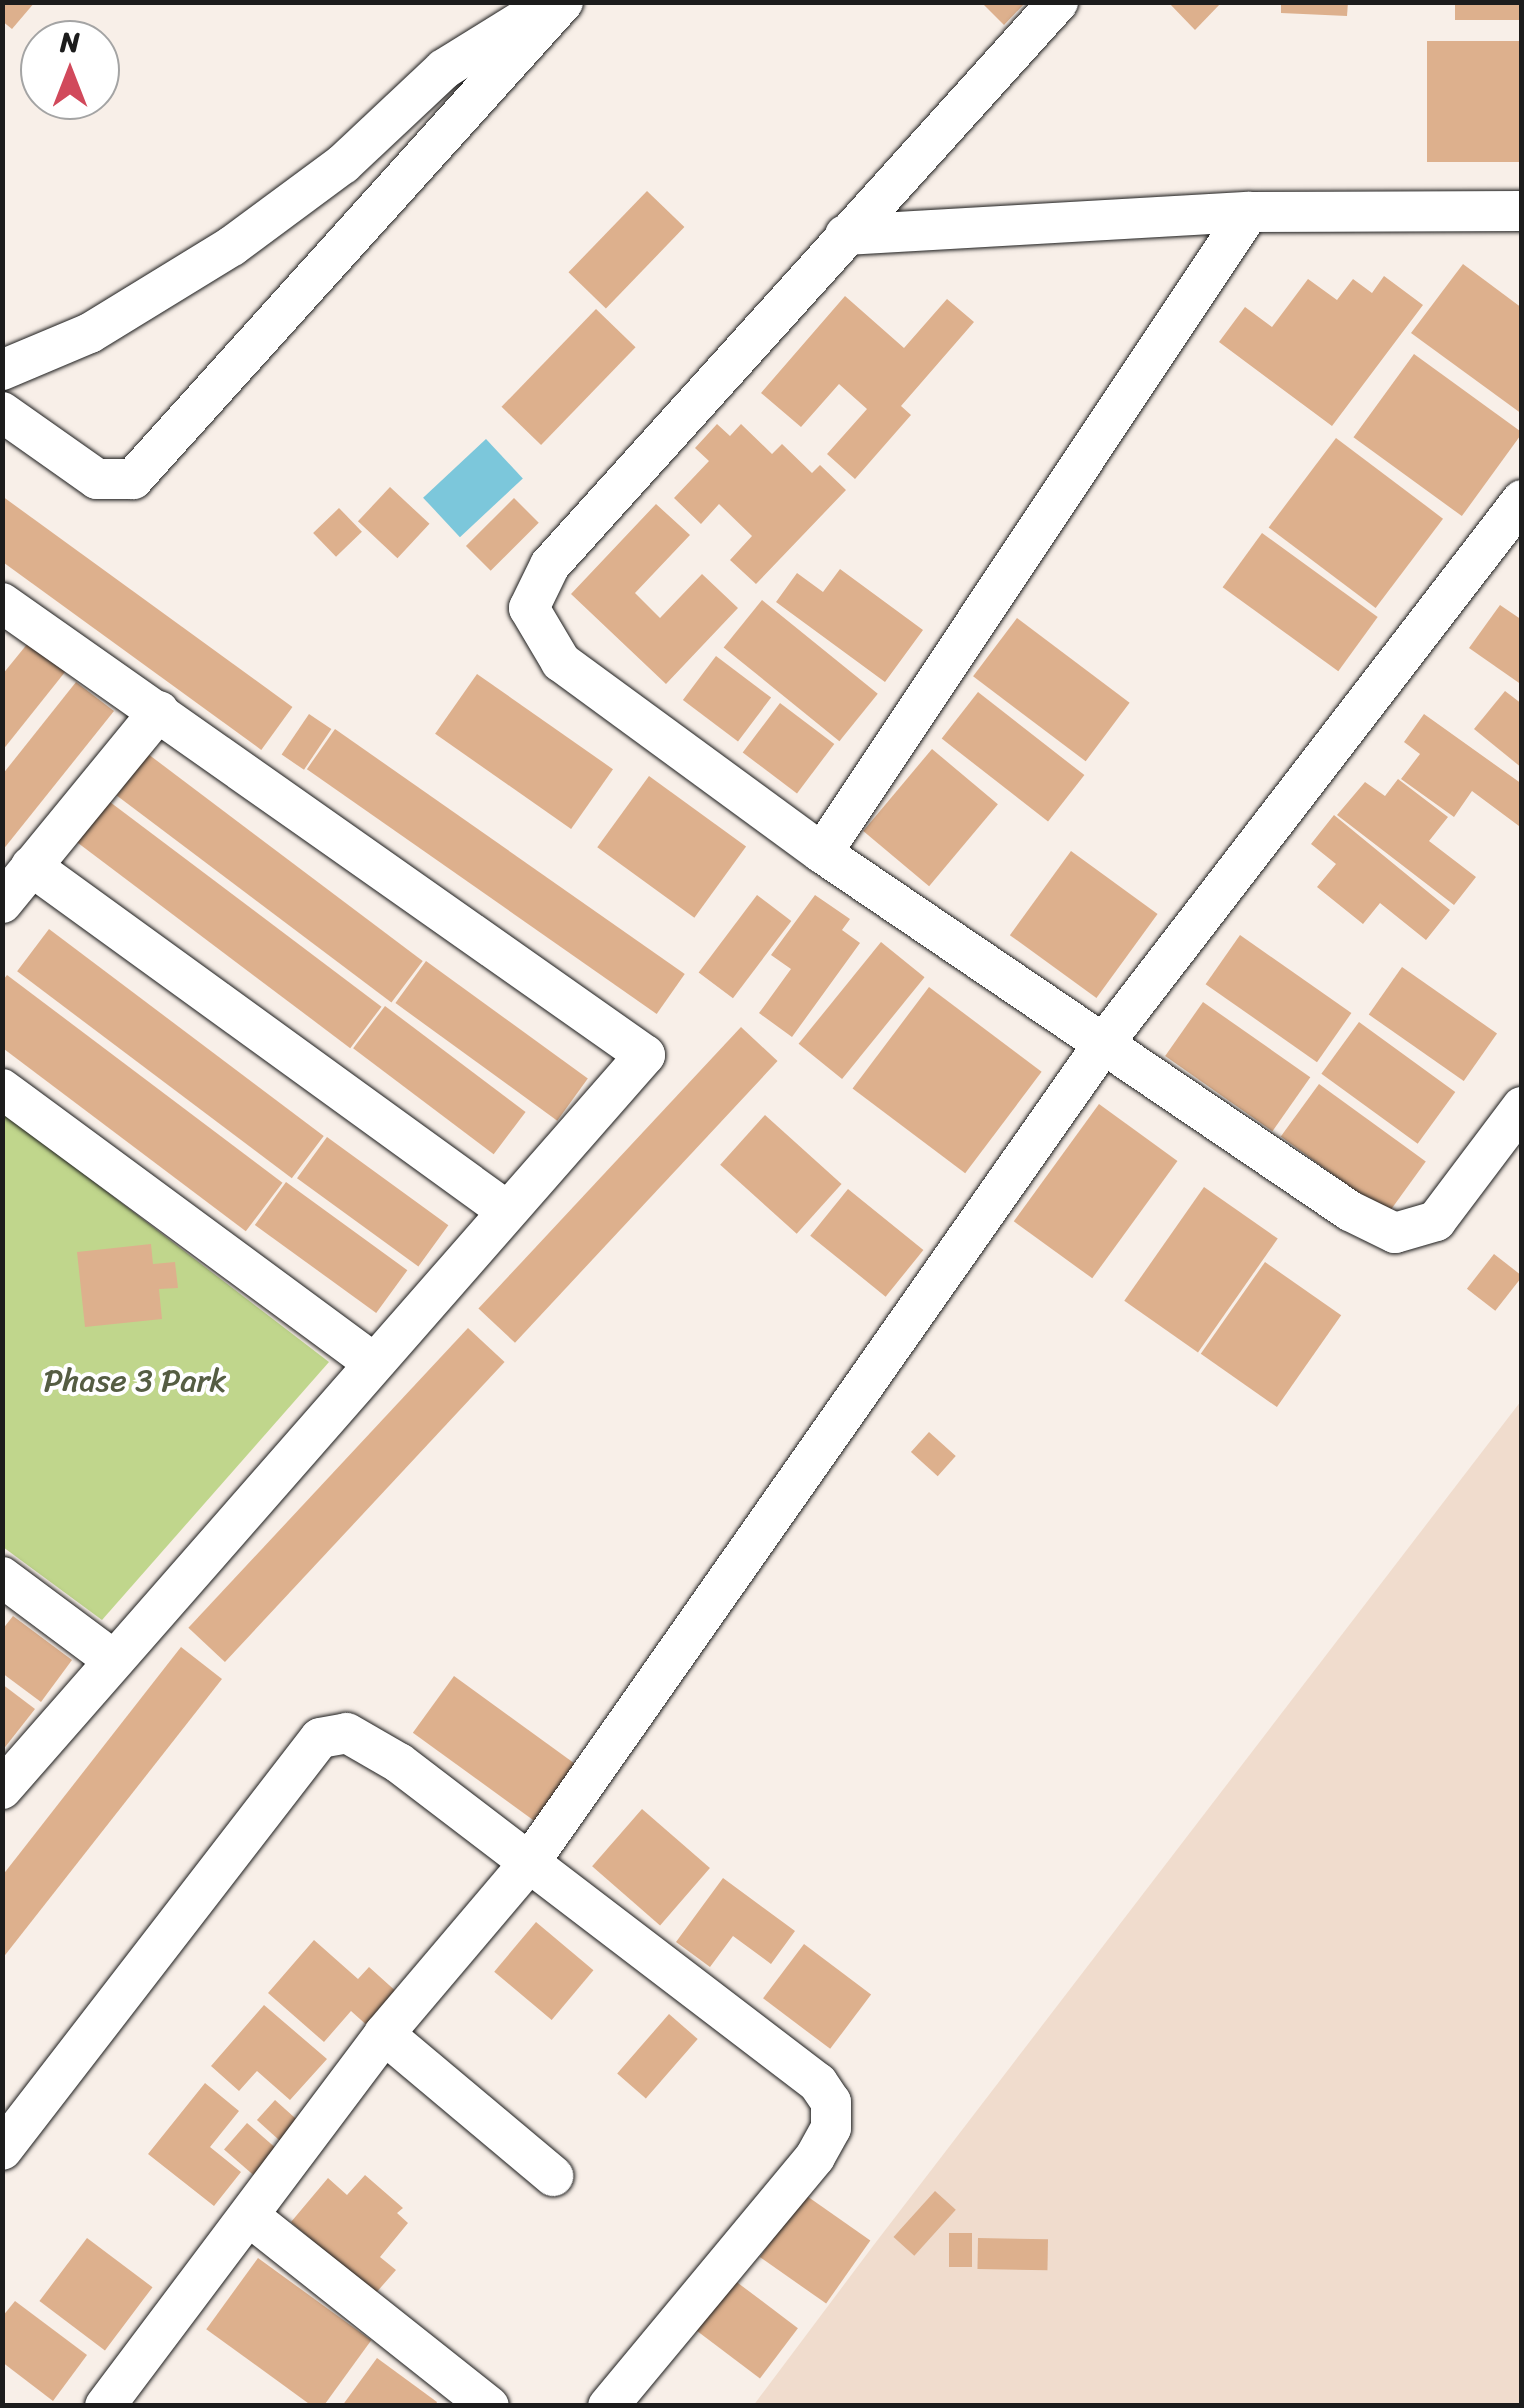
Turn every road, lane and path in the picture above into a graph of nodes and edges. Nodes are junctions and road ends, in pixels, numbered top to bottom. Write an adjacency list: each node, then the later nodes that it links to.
1 (552, 2): 7 (street)
2 (563, 2): 8 (street)
3 (1058, 2): 6 (street)
4 (1522, 211): 5 (street)
5 (1250, 212): 6 (street); 12 (street)
6 (845, 235): 12 (street)
7 (2, 370)
8 (2, 412)
9 (1522, 500): 15 (street)
10 (3, 603): 11 (street)
11 (159, 712): 13 (street); 18 (street)
12 (822, 853): 15 (street)
13 (31, 866): 14 (street); 18 (street)
14 (2, 904)
15 (1104, 1044): 17 (street); 23 (street)
16 (2, 1089): 19 (street)
17 (1522, 1106)
18 (507, 1212): 19 (street)
19 (373, 1363): 21 (street)
20 (2, 1577): 21 (street)
21 (112, 1658): 22 (street)
22 (2, 1789)
23 (528, 1863): 24 (street); 25 (street); 30 (street)
24 (384, 2034): 26 (street); 27 (street)
25 (2, 2150)
26 (553, 2176)
27 (249, 2216): 28 (street); 29 (street)
28 (118, 2401)
29 (490, 2406)
30 (608, 2406)

